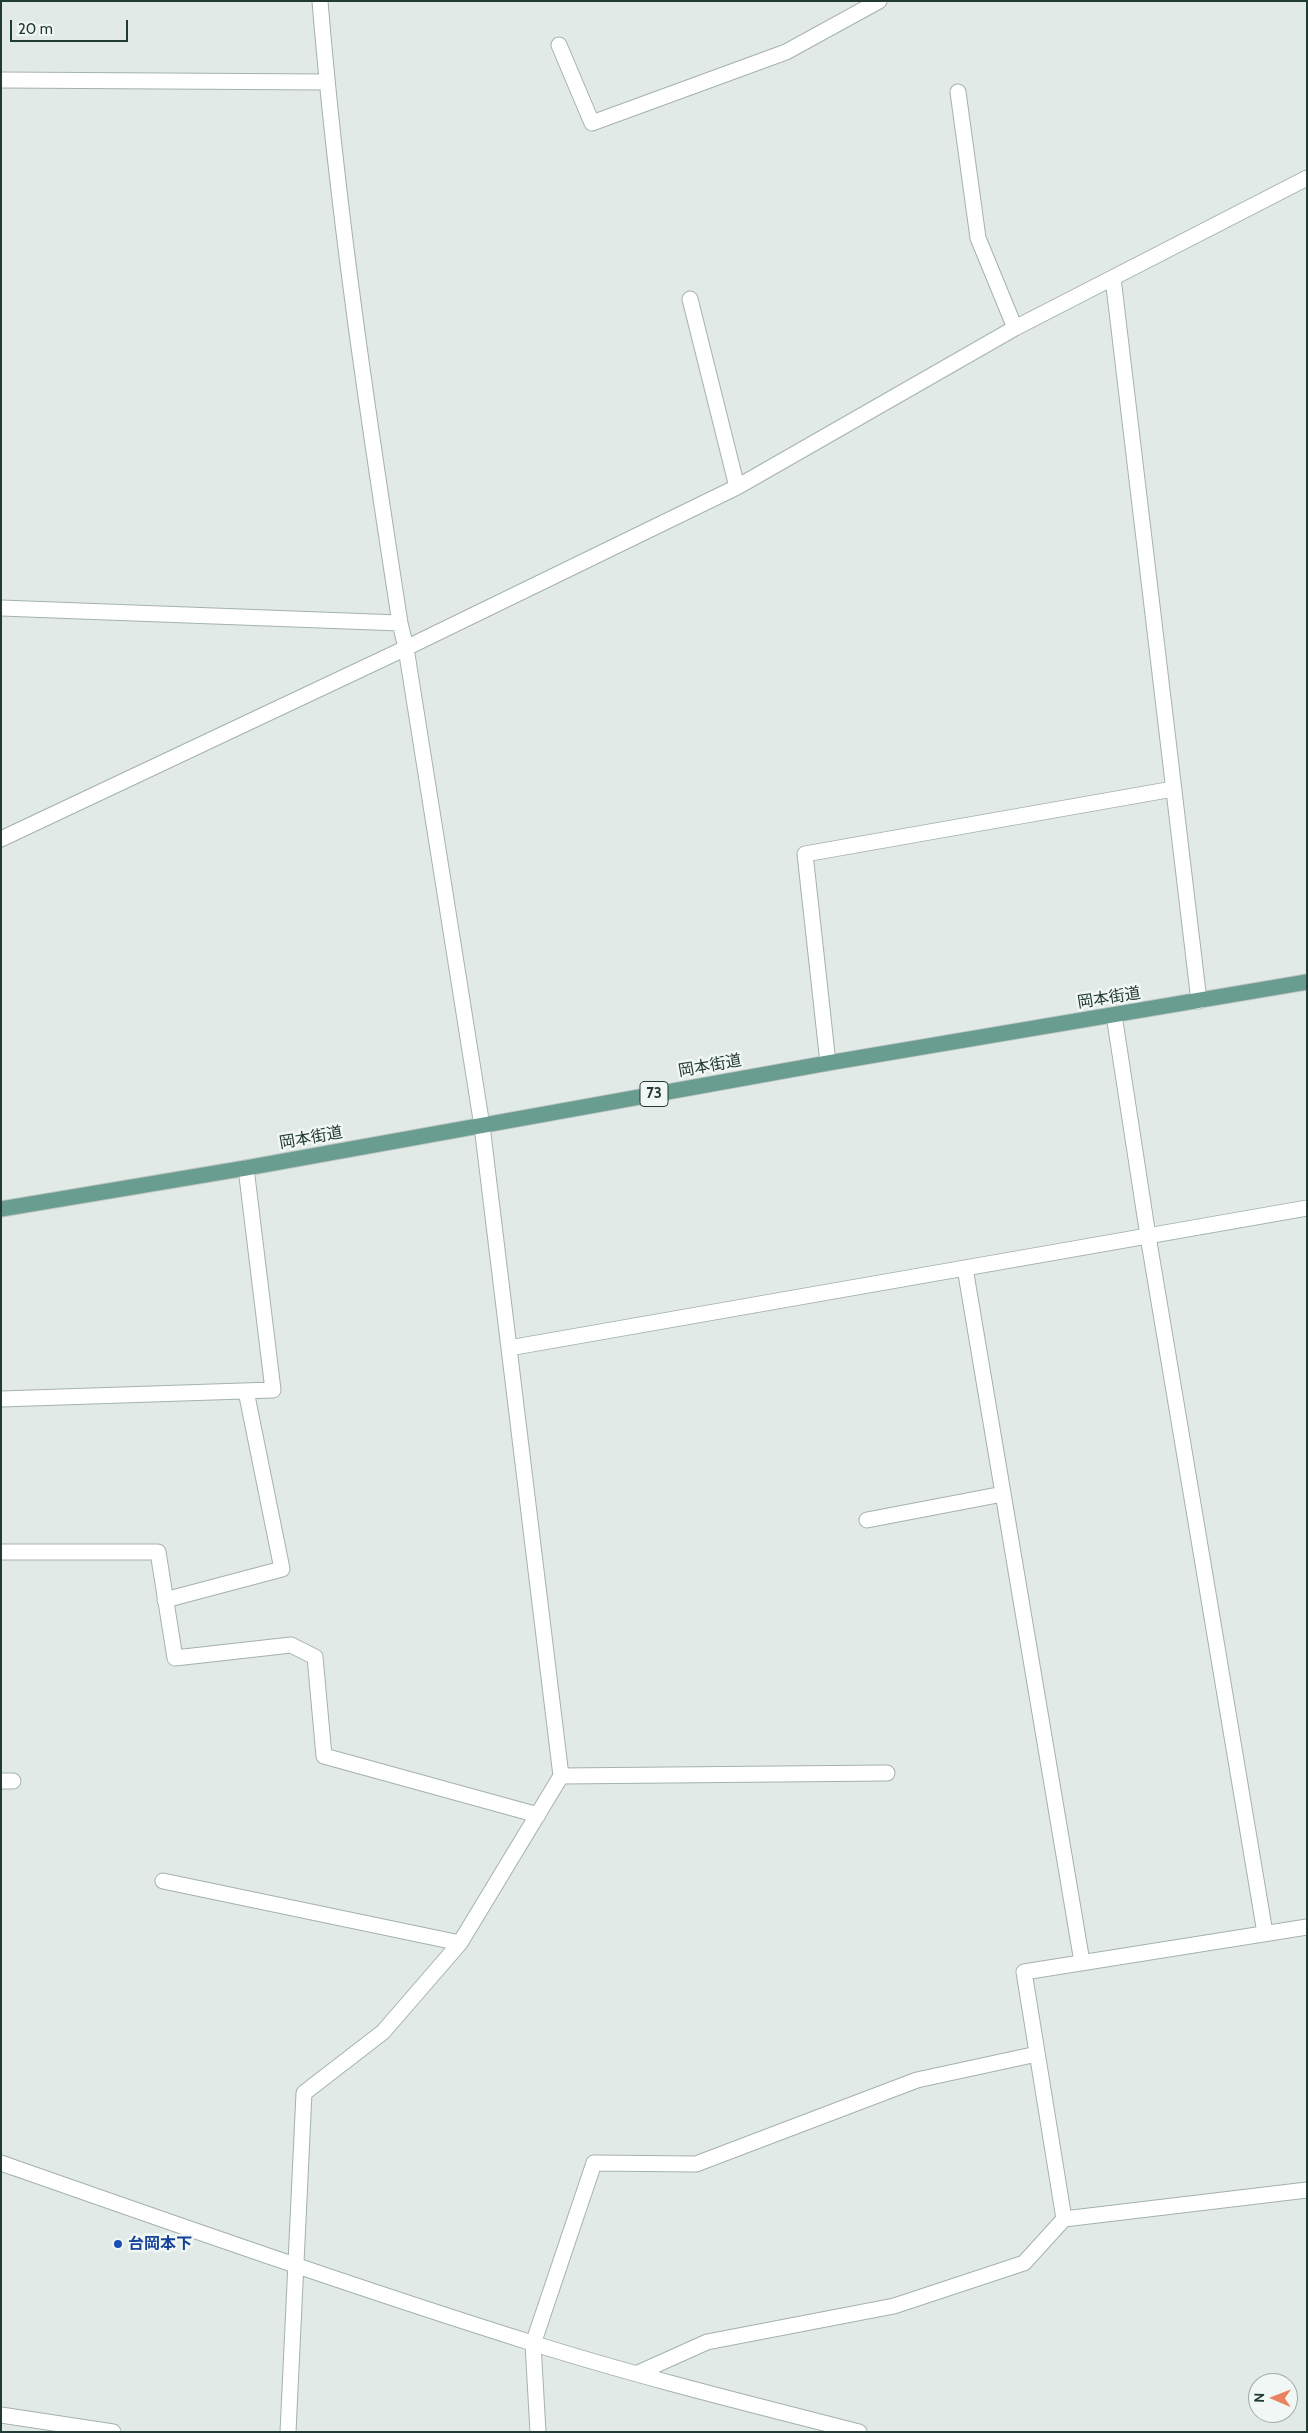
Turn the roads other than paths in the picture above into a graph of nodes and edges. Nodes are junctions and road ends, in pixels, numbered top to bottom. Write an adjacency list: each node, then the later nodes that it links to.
1 (320, 1): 5 (street)
2 (880, 1): 3 (street)
3 (558, 45)
4 (1, 80): 5 (street)
5 (326, 82): 13 (street)
6 (958, 92): 10 (street)
7 (1307, 178): 8 (street)
8 (1113, 278): 10 (street); 15 (street)
9 (690, 299): 11 (street)
10 (1015, 328): 11 (street)
11 (738, 487): 14 (street)
12 (1, 608): 13 (street)
13 (400, 623): 14 (street)
14 (406, 648): 16 (street); 21 (street)
15 (1173, 788): 18 (street); 20 (street)
16 (1, 839)
17 (1307, 982): 18 (main road, 岡本街道 / 73)
18 (1199, 1001): 19 (main road, 岡本街道 / 73)
19 (1114, 1015): 20 (main road, 岡本街道 / 73); 25 (street)
20 (828, 1062): 21 (main road, 岡本街道 / 73)
21 (482, 1126): 22 (main road, 岡本街道 / 73); 27 (street)
22 (246, 1168): 24 (main road, 岡本街道 / 73); 28 (street)
23 (1307, 1208): 25 (street)
24 (1, 1209)
25 (1148, 1236): 26 (street); 39 (street)
26 (965, 1268): 27 (street); 30 (street)
27 (509, 1348): 35 (street)
28 (246, 1391): 29 (street); 33 (street)
29 (1, 1399)
30 (1004, 1494): 31 (street); 41 (street)
31 (867, 1520)
32 (1, 1552): 33 (street)
33 (165, 1600): 36 (street)
34 (887, 1774): 35 (street)
35 (561, 1776): 36 (street)
36 (538, 1814): 40 (street)
37 (163, 1881): 40 (street)
38 (1307, 1927): 39 (street)
39 (1265, 1933): 41 (street)
40 (460, 1943): 46 (street)
41 (1082, 1962): 42 (street)
42 (1037, 2054): 45 (street); 47 (street)
43 (1, 2163): 46 (street)
44 (1307, 2190): 45 (street)
45 (1064, 2219): 48 (street)
46 (297, 2266): 47 (street); 51 (street)
47 (533, 2344): 48 (street); 52 (street)
48 (638, 2373): 53 (street)
49 (1, 2415): 50 (street)
50 (114, 2432)
51 (288, 2432)
52 (538, 2432)
53 (859, 2432)

